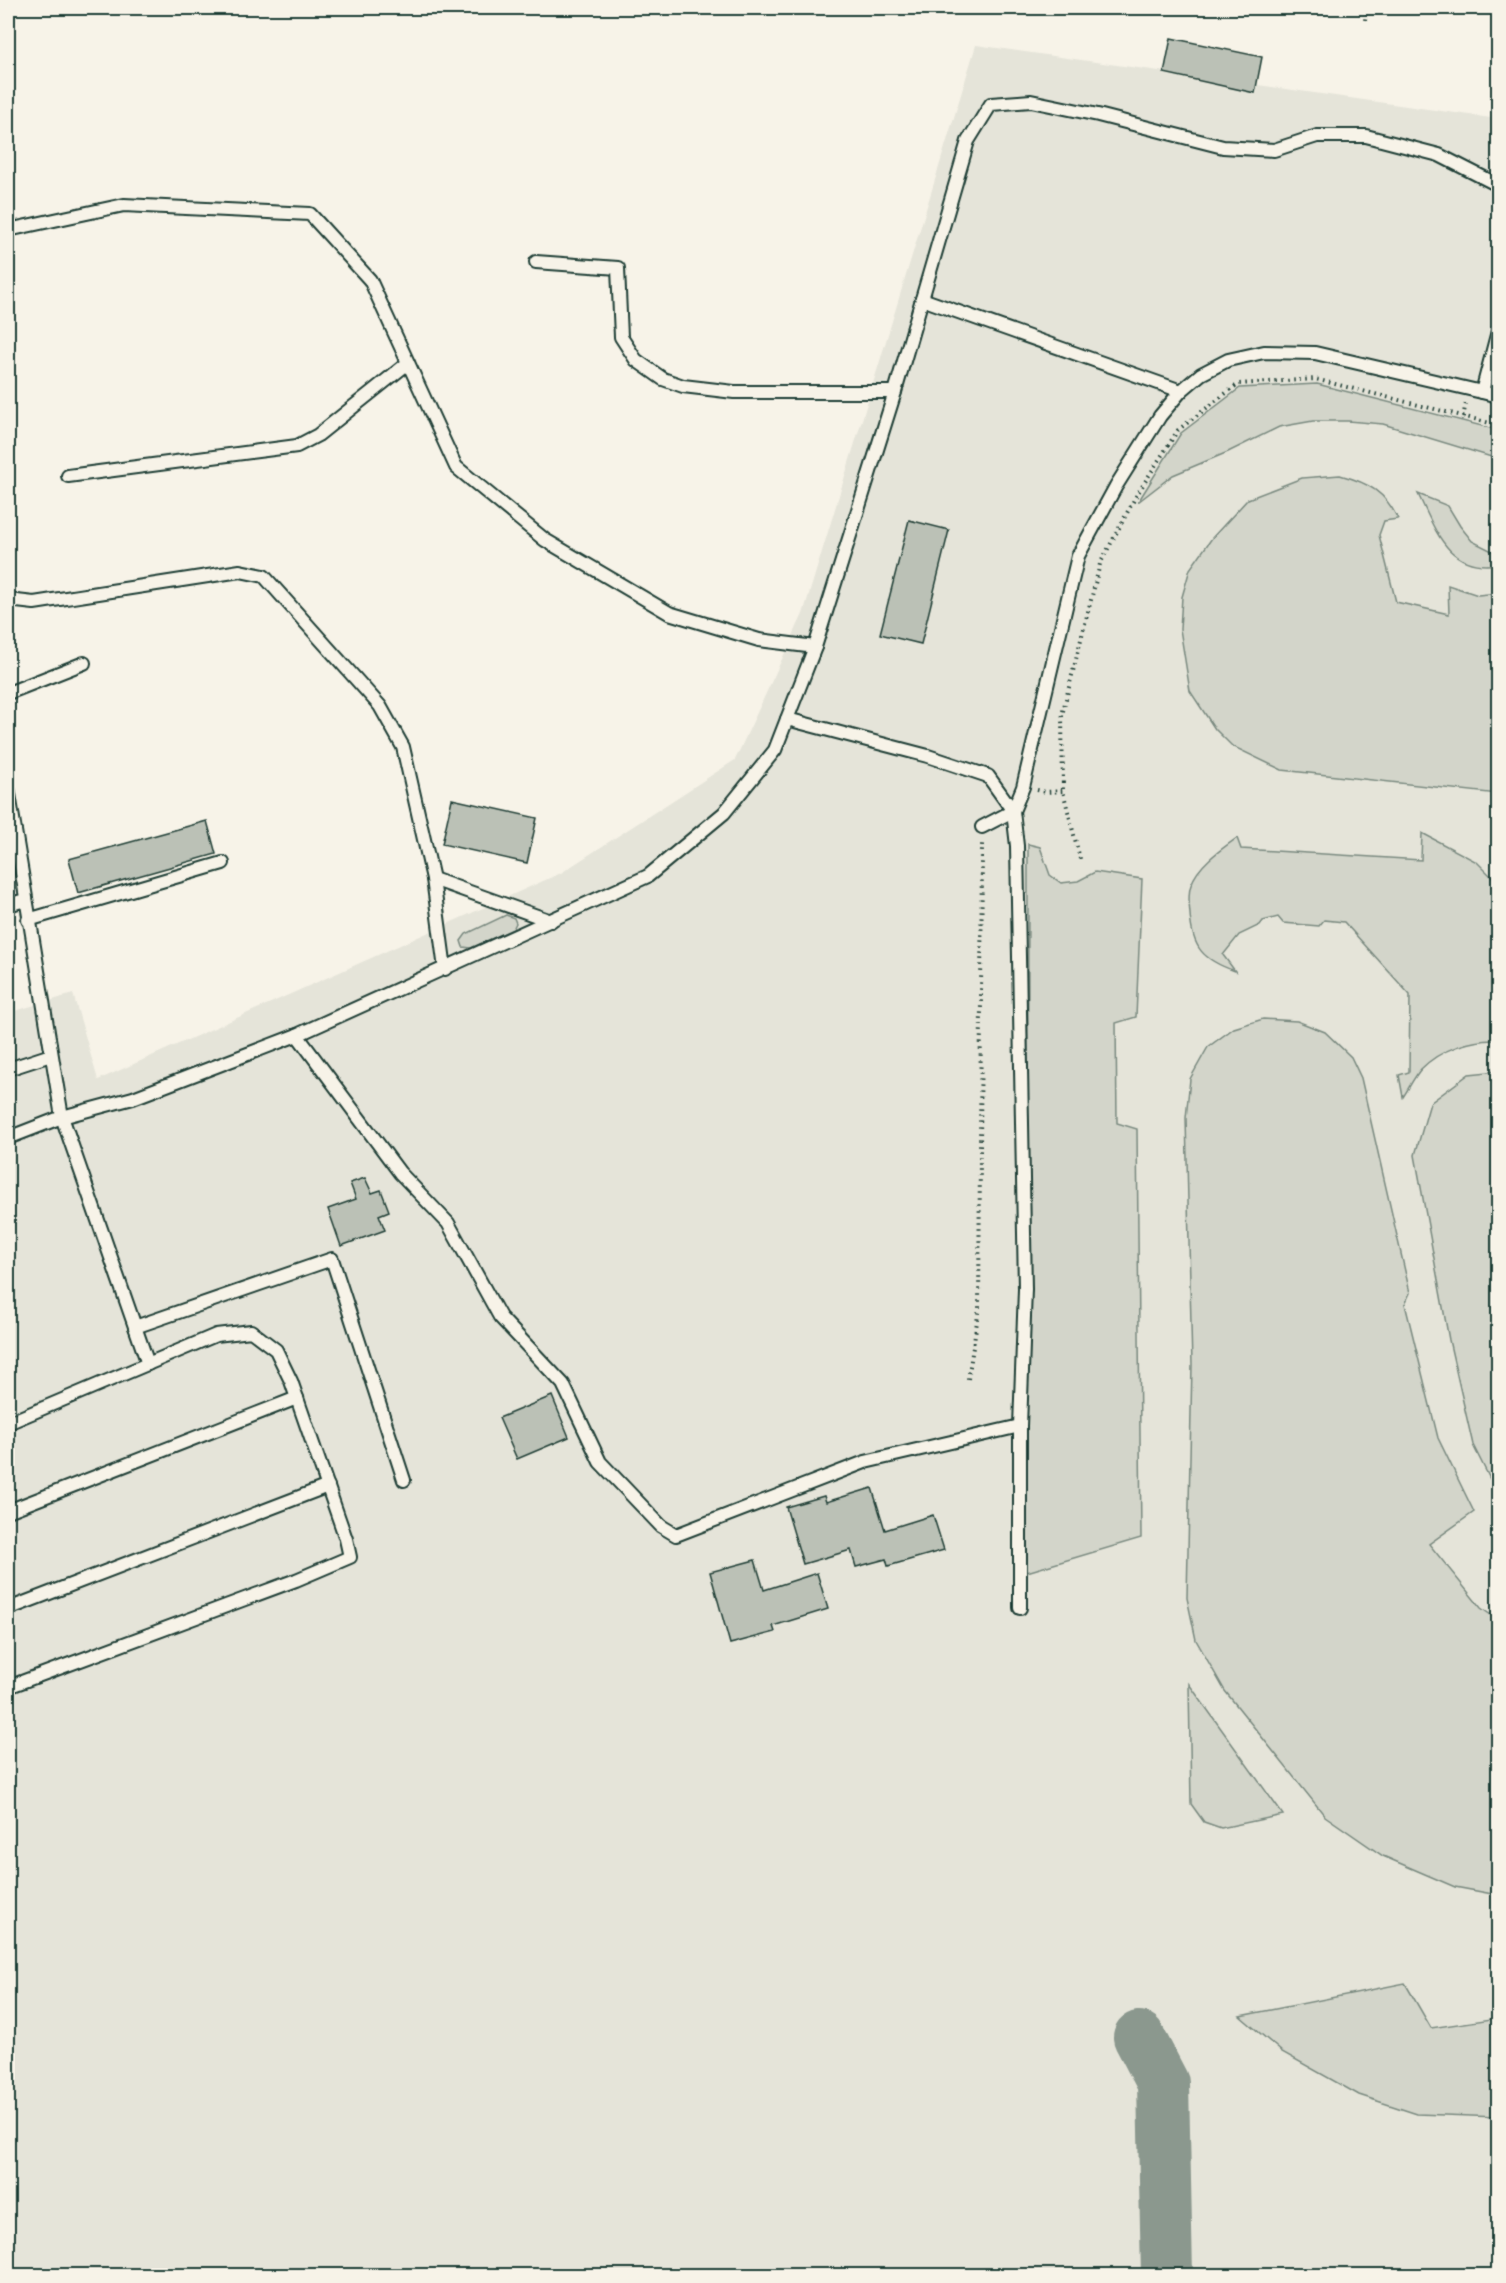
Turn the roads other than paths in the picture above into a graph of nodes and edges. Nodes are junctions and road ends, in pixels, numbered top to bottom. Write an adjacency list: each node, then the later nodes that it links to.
1 (1498, 185): 4 (lane)
2 (8, 230): 6 (lane)
3 (536, 262): 8 (lane)
4 (922, 299): 7 (lane); 8 (lane)
5 (1498, 331): 9 (lane)
6 (408, 363): 11 (lane); 13 (lane)
7 (1181, 391): 9 (lane); 18 (lane)
8 (895, 392): 13 (lane)
9 (1482, 392): 10 (lane)
10 (1498, 396)
11 (68, 476)
12 (8, 600): 21 (lane)
13 (815, 647): 16 (lane)
14 (84, 663): 15 (lane)
15 (8, 693)
16 (788, 719): 18 (lane); 25 (lane)
17 (8, 788): 22 (lane)
18 (1013, 811): 19 (lane); 36 (lane)
19 (982, 827)
20 (223, 863): 24 (lane)
21 (433, 879): 25 (lane); 26 (lane)
22 (25, 900): 23 (lane); 24 (lane)
23 (8, 905)
24 (28, 920): 28 (lane)
25 (551, 921): 26 (lane)
26 (445, 969): 27 (lane)
27 (297, 1035): 30 (lane); 36 (lane)
28 (51, 1055): 29 (lane); 30 (lane)
29 (8, 1069)
30 (62, 1117): 31 (lane); 32 (lane)
31 (8, 1138)
32 (135, 1327): 33 (lane); 37 (lane)
33 (148, 1364): 34 (lane); 35 (lane)
34 (297, 1398): 38 (lane); 39 (lane)
35 (8, 1423)
36 (1020, 1426): 40 (lane)
37 (404, 1480)
38 (328, 1486): 41 (lane); 42 (lane)
39 (8, 1511)
40 (1020, 1608)
41 (8, 1609)
42 (8, 1687)

